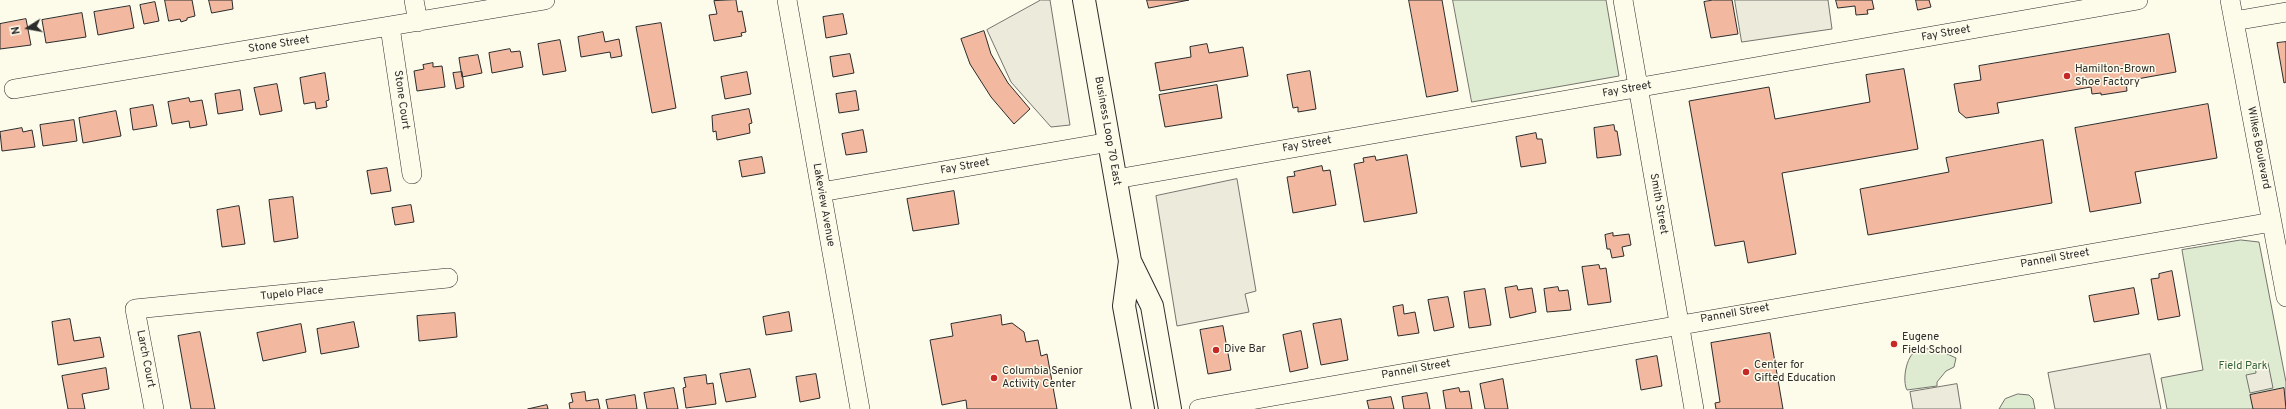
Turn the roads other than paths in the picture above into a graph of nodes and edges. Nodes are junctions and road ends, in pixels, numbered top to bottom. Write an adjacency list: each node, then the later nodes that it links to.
1 (414, 0): 10 (street)
2 (545, 0): 10 (street, Stone Street)
3 (787, 0): 17 (street, Lakeview Avenue)
4 (1084, 0): 14 (main road, Business Loop 70 East)
5 (1622, 0): 12 (street, Smith Street)
6 (2138, 0): 12 (street, Fay Street)
7 (2230, 0): 9 (street, Wilkes Boulevard)
8 (2286, 12): 9 (street)
9 (2234, 21): 18 (street, Wilkes Boulevard)
10 (418, 22): 11 (street, Stone Street)
11 (390, 27): 13 (street, Stone Street); 15 (street, Stone Court)
12 (1639, 87): 16 (street, Fay Street); 23 (street, Smith Street)
13 (14, 89)
14 (1110, 142): 16 (main road, Business Loop 70 East); 17 (street, Fay Street)
15 (412, 174)
16 (1116, 179): 19 (main road, Business Loop 70 East)
17 (821, 192): 25 (street, Lakeview Avenue)
18 (2272, 222): 21 (street, Wilkes Boulevard); 23 (street, Pannell Street)
19 (1130, 261): 26 (main road, Business Loop 70 East); 27 (main road, Business Loop 70 East)
20 (448, 278): 22 (street, Tupelo Place)
21 (2286, 295)
22 (135, 309): 24 (street, Larch Court)
23 (1679, 324): 28 (street, Pannell Street); 29 (street, Smith Street)
24 (154, 409)
25 (860, 409)
26 (1143, 409)
27 (1170, 409)
28 (1200, 409)
29 (1694, 409)

